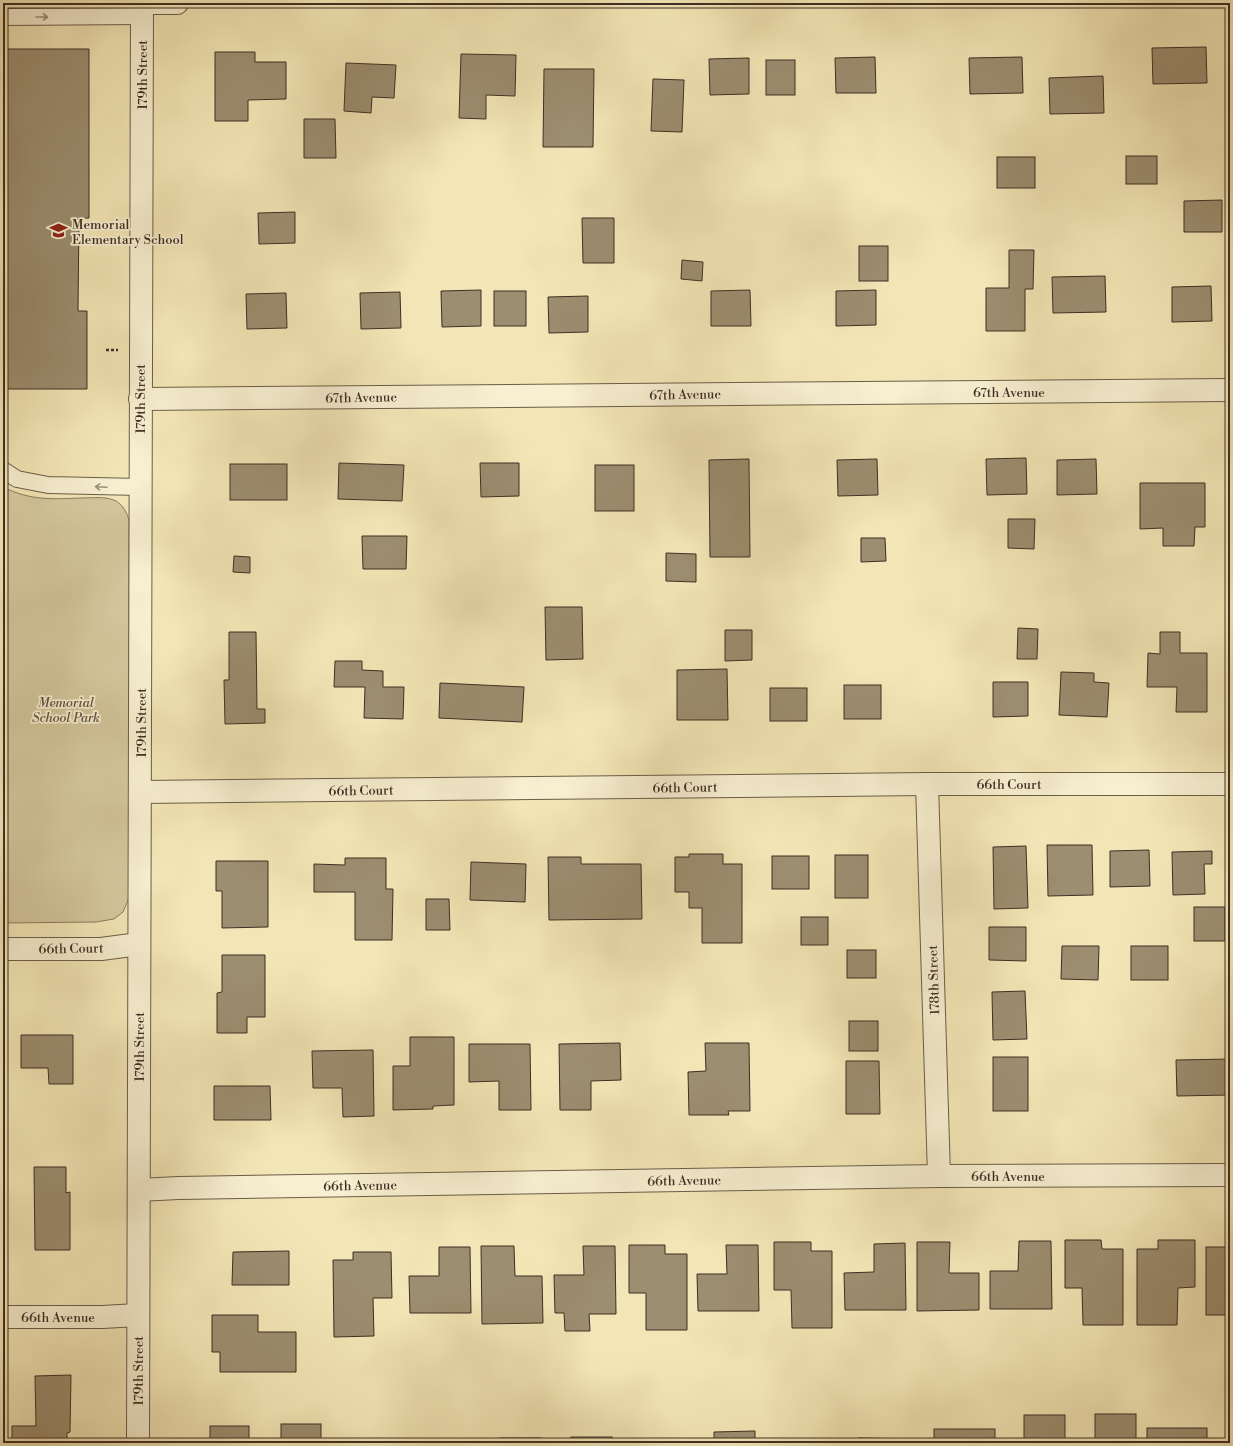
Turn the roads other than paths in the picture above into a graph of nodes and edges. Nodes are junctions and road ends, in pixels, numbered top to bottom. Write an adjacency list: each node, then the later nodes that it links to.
1 (177, 3): 2 (street)
2 (142, 7): 3 (lane); 6 (street, 179th Street)
3 (90, 10): 4 (lane, one-way to 3)
4 (3, 17)
5 (1230, 390): 6 (street, 67th Avenue)
6 (140, 399): 8 (street, 179th Street)
7 (3, 470): 8 (lane, one-way to 7)
8 (140, 487): 11 (street, 179th Street)
9 (927, 784): 10 (street, 66th Court); 11 (street, 66th Court); 15 (street, 178th Street)
10 (1230, 784)
11 (141, 792): 12 (street, 179th Street)
12 (139, 944): 13 (street, 66th Court); 16 (street, 179th Street)
13 (3, 949)
14 (1230, 1175): 15 (street, 66th Avenue)
15 (939, 1176): 16 (street, 66th Avenue)
16 (139, 1190): 17 (street, 179th Street)
17 (138, 1314): 18 (street, 66th Avenue); 19 (street, 179th Street)
18 (3, 1317)
19 (138, 1443)

